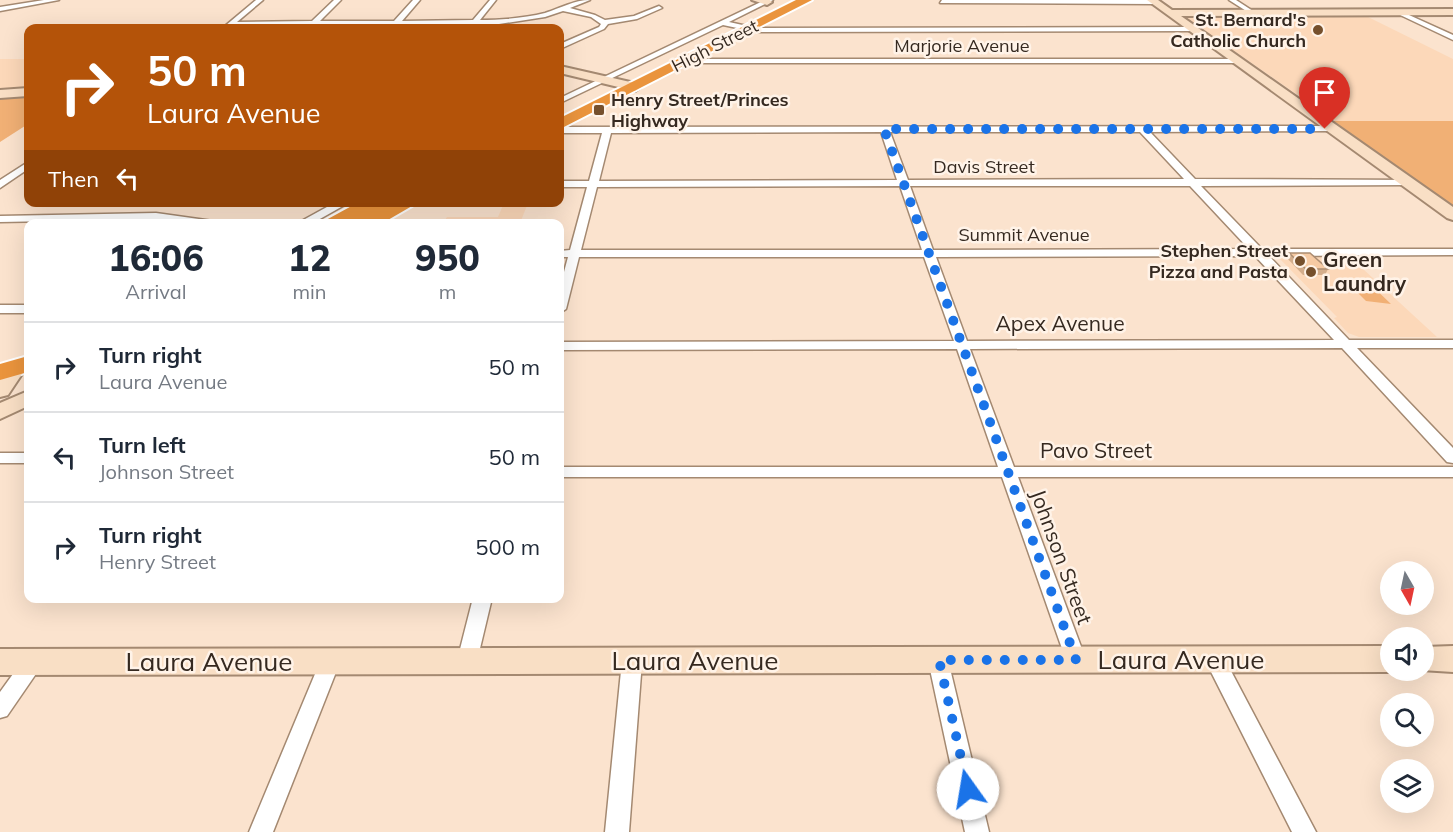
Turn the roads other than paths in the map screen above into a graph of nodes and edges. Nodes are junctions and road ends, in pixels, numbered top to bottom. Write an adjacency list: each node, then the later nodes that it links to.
1 (56, 0): 13 (street)
2 (260, 0): 24 (street)
3 (338, 0): 25 (street)
4 (417, 0): 21 (street)
5 (493, 0): 22 (street)
6 (587, 0): 14 (street)
7 (788, 0): 26 (highway, High Street)
8 (806, 0): 26 (highway, High Street)
9 (1232, 0): 16 (street)
10 (764, 1): 26 (street)
11 (1154, 1): 15 (street); 19 (street)
12 (659, 8): 23 (street)
13 (0, 9)
14 (564, 9): 22 (street); 23 (street)
15 (948, 11)
16 (1253, 12): 17 (street); 19 (street)
17 (1398, 12): 18 (street); 29 (street)
18 (1453, 12)
19 (1171, 13): 28 (street)
20 (954, 19): 27 (street)
21 (396, 22): 22 (street); 25 (street)
22 (475, 22)
23 (605, 22): 30 (street)
24 (230, 24)
25 (313, 24)
26 (735, 26): 27 (street); 31 (highway, High Street); 34 (highway, High Street)
27 (961, 29): 28 (street)
28 (1194, 29): 32 (street)
29 (1453, 38)
30 (564, 45)
31 (686, 61): 32 (street, Marjorie Avenue); 34 (highway, High Street)
32 (1239, 61): 42 (street)
33 (564, 71): 34 (street)
34 (619, 83): 37 (street); 38 (highway, High Street); 39 (highway, High Street)
35 (24, 92): 36 (street)
36 (0, 94)
37 (564, 100)
38 (564, 110)
39 (564, 121)
40 (884, 129): 41 (street); 44 (street); 50 (street, Johnson Street)
41 (1142, 129): 42 (street); 47 (street)
42 (1333, 129): 46 (street)
43 (564, 130): 44 (street)
44 (607, 130): 49 (street)
45 (24, 168): 51 (street)
46 (1408, 182): 47 (street, Davis Street); 55 (street)
47 (1192, 183): 50 (street, Davis Street); 63 (street)
48 (564, 184): 49 (street, Davis Street)
49 (592, 184): 50 (street, Davis Street); 67 (street)
50 (903, 184): 65 (street, Johnson Street)
51 (0, 185)
52 (335, 207): 60 (street)
53 (365, 207): 61 (highway)
54 (396, 207): 62 (highway)
55 (1453, 215)
56 (0, 219): 57 (street)
57 (24, 219)
58 (104, 219): 59 (street)
59 (177, 219)
60 (311, 219)
61 (343, 219)
62 (373, 219)
63 (1258, 252): 64 (street, Summit Avenue); 65 (street, Summit Avenue); 73 (street)
64 (1453, 252)
65 (929, 253): 67 (street, Summit Avenue); 72 (street, Johnson Street)
66 (564, 254): 67 (street, Summit Avenue)
67 (574, 254): 68 (street)
68 (564, 293)
69 (0, 309): 70 (street)
70 (24, 309)
71 (1453, 344): 73 (street, Apex Avenue)
72 (963, 345): 73 (street, Apex Avenue); 74 (street, Apex Avenue); 83 (street, Johnson Street)
73 (1346, 345): 81 (street)
74 (564, 346)
75 (14, 360): 76 (street)
76 (0, 390)
77 (24, 400): 78 (street)
78 (0, 412)
79 (0, 458): 80 (street)
80 (24, 458)
81 (1453, 458)
82 (564, 472): 83 (street, Pavo Street)
83 (1008, 472): 84 (street, Pavo Street); 90 (street, Johnson Street)
84 (1453, 472)
85 (482, 603): 92 (street)
86 (1380, 659): 91 (street, Laura Avenue)
87 (1434, 659): 88 (street)
88 (1453, 659)
89 (939, 660): 90 (street, Laura Avenue); 93 (street, Laura Avenue); 100 (street)
90 (1076, 660): 91 (street, Laura Avenue)
91 (1215, 660): 101 (street)
92 (467, 661): 93 (street, Laura Avenue); 96 (street, Laura Avenue)
93 (632, 661): 99 (street)
94 (0, 662): 95 (street, Laura Avenue)
95 (33, 662): 96 (street, Laura Avenue); 97 (street)
96 (330, 662): 98 (street)
97 (0, 709)
98 (261, 832)
99 (617, 832)
100 (977, 832)
101 (1304, 832)

